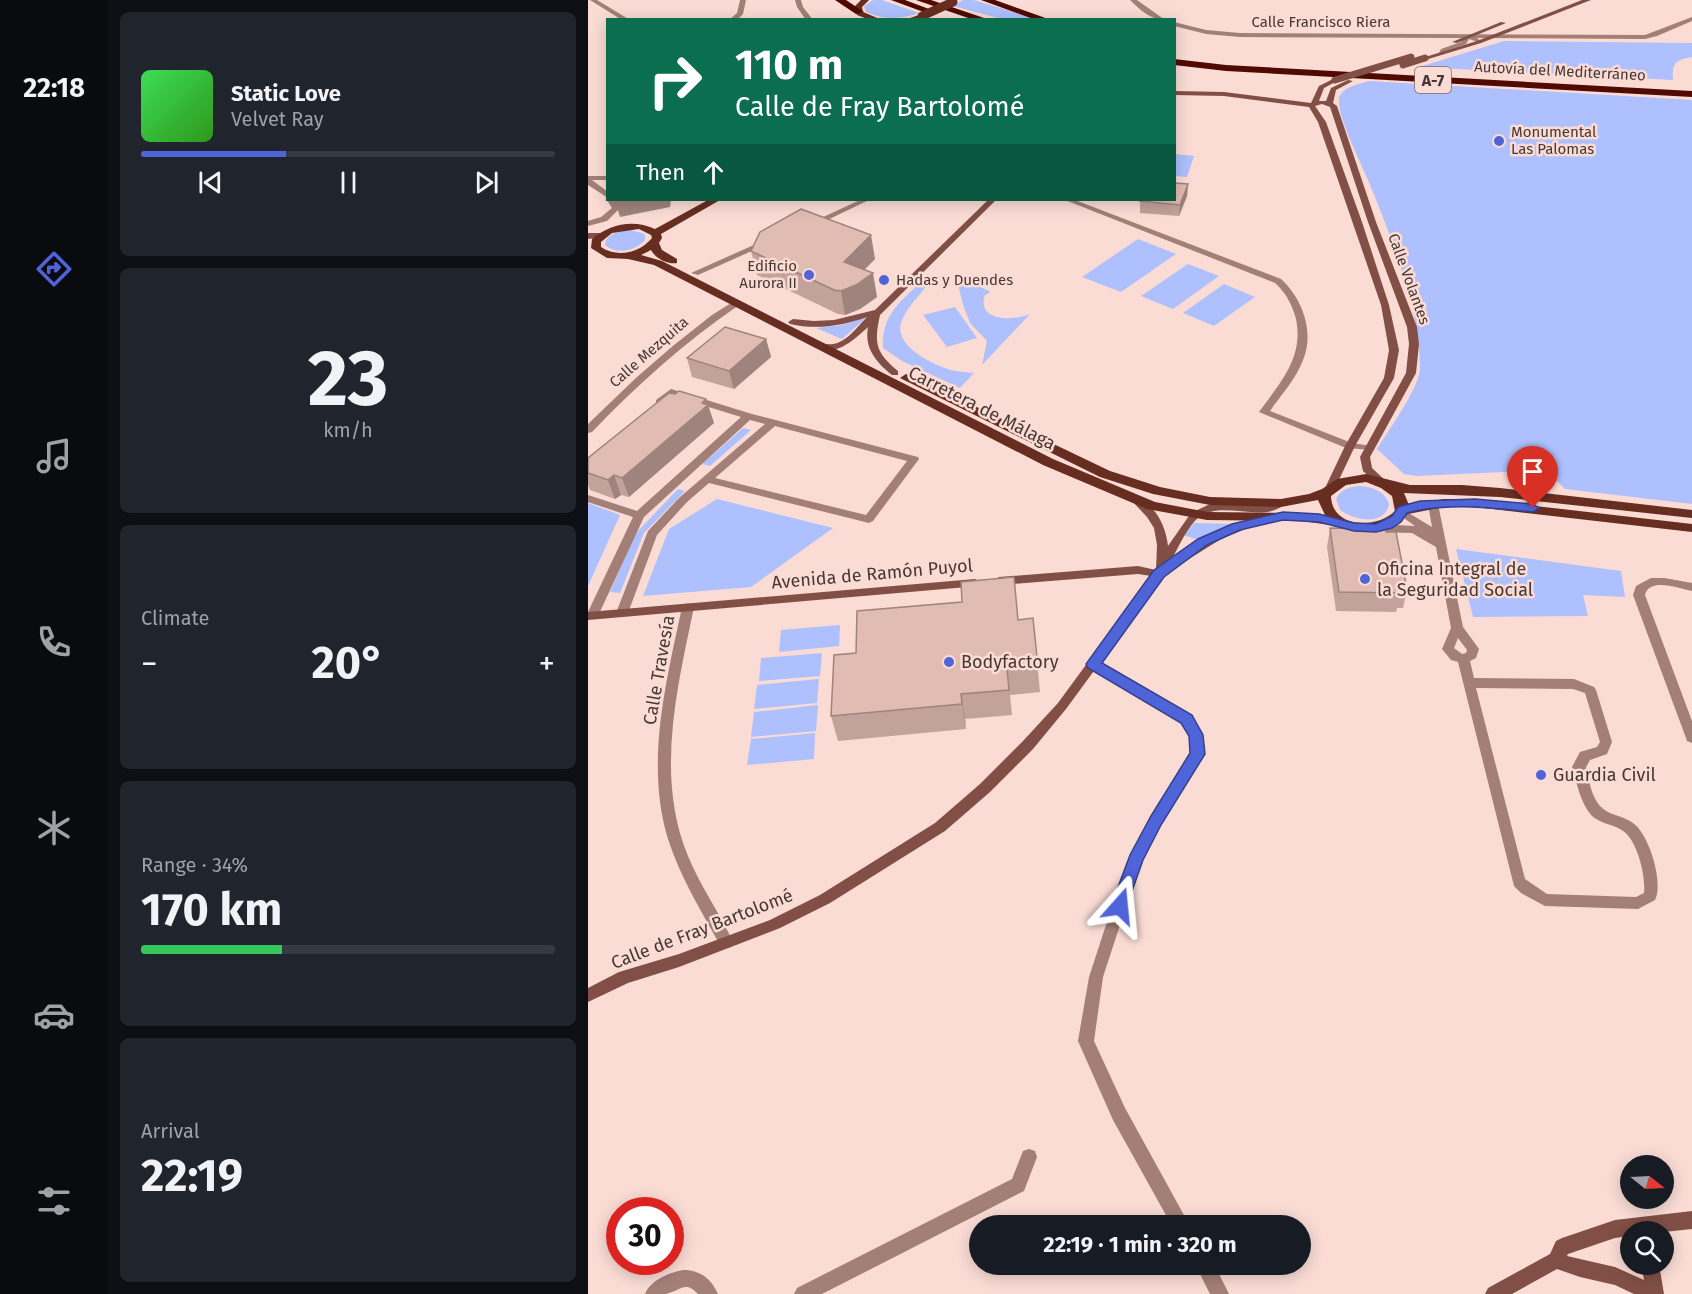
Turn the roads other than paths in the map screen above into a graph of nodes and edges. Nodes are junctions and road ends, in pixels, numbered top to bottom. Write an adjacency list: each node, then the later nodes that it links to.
1 (593, 0): 13 (street)
2 (743, 0): 14 (street)
3 (798, 0): 15 (street)
4 (840, 0): 12 (highway)
5 (865, 0): 12 (main road)
6 (896, 0): 17 (highway)
7 (921, 0): 18 (highway)
8 (986, 0): 19 (highway)
9 (1133, 0): 20 (street)
10 (1587, 0): 22 (street, Calle Francisco Riera)
11 (954, 1): 16 (main road, bridge)
12 (858, 15)
13 (624, 18)
14 (735, 18)
15 (808, 18)
16 (915, 18)
17 (949, 18)
18 (980, 18)
19 (1041, 18)
20 (1159, 18)
21 (1692, 19): 27 (street)
22 (1530, 21): 26 (street, Calle Francisco Riera); 27 (street)
23 (1506, 22): 25 (street, Calle Francisco Riera)
24 (1176, 24): 25 (street, Calle Francisco Riera)
25 (1468, 36): 26 (street); 28 (street, Calle Francisco Riera); 29 (street, Calle Francisco Riera); 34 (street, Calle Francisco Riera, bridge)
26 (1490, 37): 27 (street); 28 (street, Calle Francisco Riera)
27 (1553, 38)
28 (1479, 42): 29 (street, Calle Francisco Riera)
29 (1442, 53): 35 (street, Calle Francisco Riera, bridge)
30 (1176, 59): 31 (highway, Autovía del Mediterráneo / A-7); 33 (highway, Autovía del Mediterráneo / A-7)
31 (1692, 86)
32 (1176, 93): 34 (street)
33 (1692, 95)
34 (1313, 106): 35 (street); 49 (street, Calle Volantes)
35 (1331, 106): 48 (street, Calle Volantes)
36 (606, 178): 37 (street)
37 (588, 180): 38 (street)
38 (606, 194)
39 (612, 201): 45 (street)
40 (695, 201): 46 (main road)
41 (713, 201): 53 (main road)
42 (863, 201): 47 (street)
43 (991, 201): 58 (street)
44 (1072, 201): 69 (street)
45 (588, 224)
46 (640, 226): 50 (main road); 53 (main road, Carretera de Málaga)
47 (802, 228)
48 (1377, 233): 49 (street); 61 (street, Calle Volantes)
49 (1361, 234): 60 (street, Calle Volantes)
50 (602, 235): 51 (street); 54 (main road)
51 (588, 236)
52 (780, 237): 56 (street)
53 (655, 238): 55 (main road); 56 (main road, Carretera de Málaga)
54 (592, 247): 55 (main road, Carretera de Málaga)
55 (627, 255): 57 (main road, Carretera de Málaga)
56 (694, 273): 59 (main road, Carretera de Málaga)
57 (736, 303): 62 (main road, Carretera de Málaga); 68 (street, Calle Mezquita)
58 (877, 311): 59 (street); 63 (street); 64 (street)
59 (793, 322): 63 (main road, Carretera de Málaga)
60 (1389, 324): 61 (street); 69 (street, Calle Volantes)
61 (1412, 327): 70 (street, Calle Volantes)
62 (819, 346): 63 (street); 75 (main road, Carretera de Málaga)
63 (841, 346): 64 (main road, Carretera de Málaga)
64 (895, 373): 76 (main road, Carretera de Málaga)
65 (652, 408): 66 (street)
66 (748, 416): 67 (street); 81 (street)
67 (772, 423): 71 (street); 71 (street)
68 (588, 430)
69 (1350, 446): 70 (street); 73 (street, Calle Volantes)
70 (1368, 448): 72 (street)
71 (706, 479): 90 (street)
72 (1386, 484): 73 (main road); 78 (main road); 80 (main road)
73 (1329, 489): 76 (main road, Carretera de Málaga); 83 (main road)
74 (588, 498): 81 (street)
75 (1136, 500): 79 (main road, Carretera de Málaga); 87 (street)
76 (1281, 502): 79 (street)
77 (1433, 504): 78 (main road); 85 (main road); 86 (street)
78 (1402, 511): 84 (main road); 86 (street)
79 (1195, 514): 82 (main road, Carretera de Málaga); 87 (street)
80 (1692, 514)
81 (639, 515): 91 (street)
82 (1283, 516): 83 (main road, Carretera de Málaga); 87 (street)
83 (1341, 522): 84 (main road)
84 (1376, 528): 86 (street)
85 (1692, 528)
86 (1441, 545): 92 (street)
87 (1159, 574): 89 (street, Avenida de Ramón Puyol); 94 (street, Calle de Fray Bartolomé)
88 (1692, 587): 96 (street)
89 (688, 607): 90 (street, Avenida de Ramón Puyol); 97 (street, Calle Travesía)
90 (622, 613): 91 (street, Avenida de Ramón Puyol)
91 (590, 616)
92 (1457, 628): 93 (street); 93 (street)
93 (1463, 659): 95 (street)
94 (1093, 664): 97 (street, Calle de Fray Bartolomé); 100 (street)
95 (1469, 683): 95 (street)
96 (1691, 735)
97 (726, 942): 98 (street, Calle de Fray Bartolomé)
98 (588, 995)
99 (1029, 1157): 108 (street)
100 (1176, 1215)
101 (1689, 1220): 102 (street); 103 (street)
102 (1674, 1225)
103 (1556, 1260): 110 (street); 111 (street)
104 (1210, 1275): 109 (street)
105 (1652, 1275): 112 (street)
106 (654, 1294): 107 (street)
107 (709, 1294)
108 (802, 1294)
109 (1220, 1294)
110 (1494, 1294)
111 (1649, 1294)
112 (1655, 1294)

